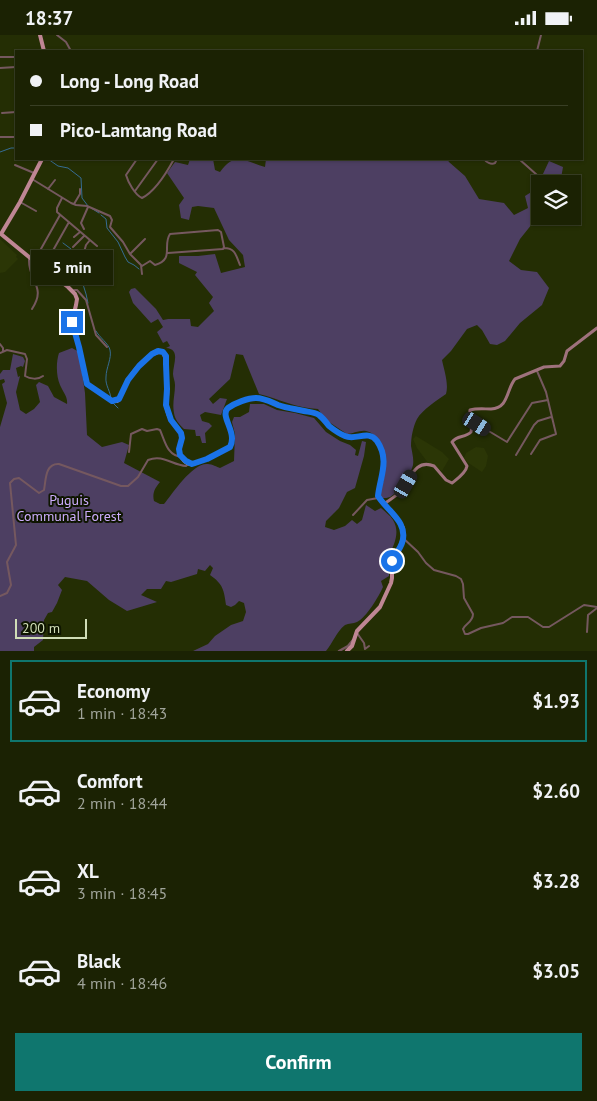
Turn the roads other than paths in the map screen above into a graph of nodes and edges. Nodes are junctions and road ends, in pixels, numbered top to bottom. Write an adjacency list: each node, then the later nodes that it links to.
1 (40, 35): 4 (main road)
2 (57, 35): 5 (street)
3 (542, 35): 6 (street)
4 (44, 50)
5 (70, 50)
6 (537, 50)
7 (0, 57): 8 (street)
8 (15, 57)
9 (15, 67): 10 (street)
10 (0, 68)
11 (15, 112): 12 (street)
12 (2, 113)
13 (0, 137): 14 (street)
14 (15, 137)
15 (41, 160): 23 (main road)
16 (136, 160): 29 (street)
17 (157, 160): 29 (street)
18 (173, 160): 29 (street)
19 (485, 160): 20 (street)
20 (496, 160)
21 (520, 160): 24 (street)
22 (15, 165): 23 (street)
23 (34, 173): 25 (main road)
24 (537, 175)
25 (32, 179): 27 (street); 31 (main road)
26 (55, 180): 27 (street)
27 (48, 189): 30 (street)
28 (80, 189): 32 (street)
29 (135, 191)
30 (62, 198): 32 (street); 35 (street)
31 (20, 202): 34 (street); 41 (main road)
32 (74, 204): 33 (street)
33 (88, 207): 38 (street); 52 (street)
34 (36, 211)
35 (60, 215): 36 (street); 53 (street)
36 (69, 222): 37 (street); 53 (street)
37 (75, 227): 39 (street); 40 (street)
38 (84, 229)
39 (74, 231)
40 (80, 232): 42 (street); 43 (street)
41 (1, 233): 54 (main road)
42 (85, 236): 45 (street); 46 (street); 47 (street)
43 (74, 237)
44 (145, 239): 52 (street)
45 (90, 240): 48 (street); 50 (street)
46 (84, 242)
47 (73, 247)
48 (97, 247)
49 (224, 248): 51 (street); 51 (street); 56 (street)
50 (84, 252)
51 (168, 253): 55 (street)
52 (130, 254): 55 (street)
53 (38, 256): 54 (street)
54 (31, 258): 58 (main road); 59 (street)
55 (141, 265): 57 (street)
56 (240, 265)
57 (142, 274)
58 (72, 291): 62 (street); 73 (main road)
59 (32, 309)
60 (597, 328): 65 (main road)
61 (0, 344): 63 (street)
62 (107, 347)
63 (3, 351): 64 (street); 66 (street)
64 (0, 353)
65 (536, 371): 67 (street); 69 (main road)
66 (43, 376)
67 (548, 400): 68 (street); 69 (street)
68 (552, 417): 71 (street); 72 (street)
69 (472, 421): 76 (main road)
70 (130, 452): 73 (street)
71 (531, 454)
72 (516, 455)
73 (182, 457): 74 (main road)
74 (188, 463): 75 (main road); 79 (street)
75 (378, 498): 76 (main road); 77 (street)
76 (384, 504): 78 (main road)
77 (353, 515)
78 (403, 537): 80 (street); 82 (main road)
79 (0, 596)
80 (597, 607): 81 (street)
81 (587, 632)
82 (356, 635): 83 (street); 84 (street); 85 (main road)
83 (369, 646)
84 (339, 651)
85 (347, 651)

